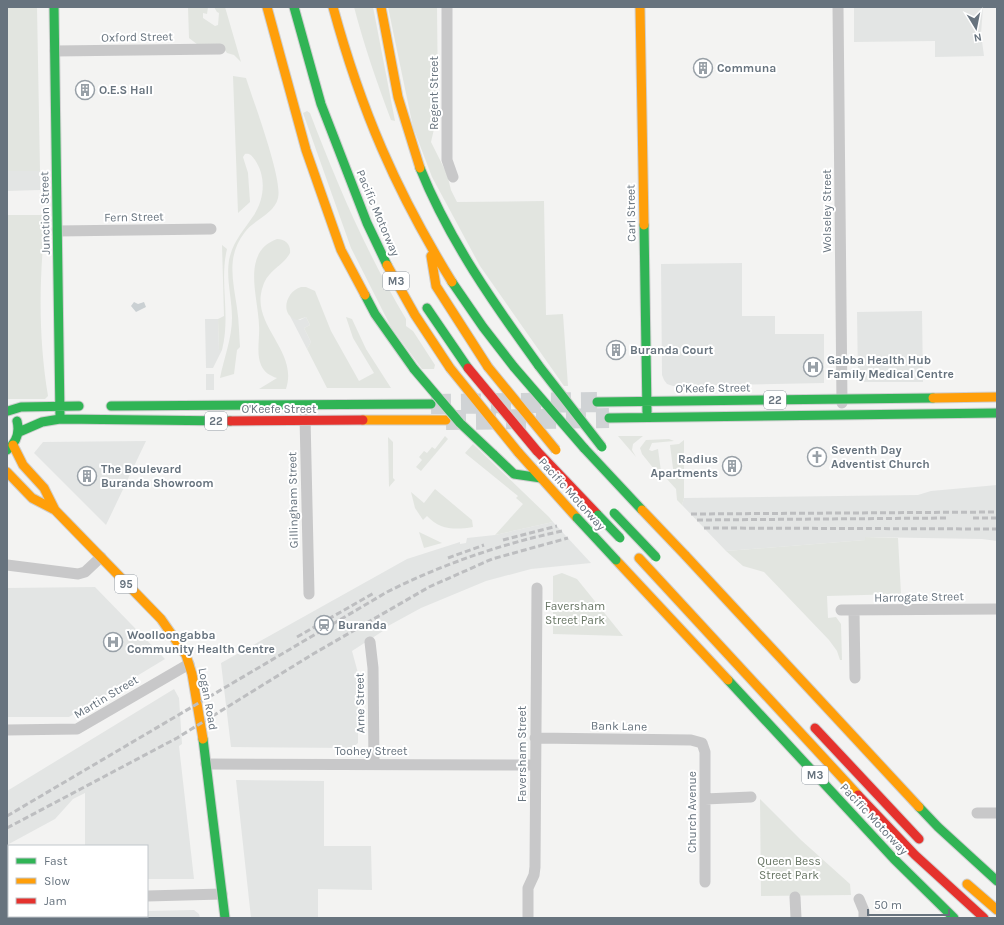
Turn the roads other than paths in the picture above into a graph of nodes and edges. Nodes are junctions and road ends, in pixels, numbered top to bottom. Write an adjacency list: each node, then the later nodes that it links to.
1 (54, 7): 10 (main road, Junction Street)
2 (267, 7): 37 (main road, bridge)
3 (294, 7): 12 (main road, Pacific Motorway / M3)
4 (333, 7): 16 (main road)
5 (381, 7): 38 (main road, bridge)
6 (447, 7): 11 (street, Regent Street)
7 (640, 7): 20 (main road, Carl Street)
8 (838, 7): 19 (street, Wolseley Street)
9 (220, 49): 10 (street, Oxford Street)
10 (55, 51): 15 (main road, Junction Street)
11 (453, 178)
12 (354, 187): 13 (main road); 37 (main road, Pacific Motorway / M3, bridge)
13 (376, 218)
14 (211, 229): 15 (street, Fern Street)
15 (57, 231): 23 (main road, Junction Street)
16 (428, 244): 35 (main road, bridge); 38 (main road, bridge)
17 (420, 297): 77 (main road, bridge)
18 (997, 397): 19 (main road, O'Keefe Street / 22)
19 (842, 399): 20 (main road, O'Keefe Street / 22); 27 (street, Wolseley Street)
20 (647, 401): 21 (main road, O'Keefe Street / 22); 29 (main road, Carl Street)
21 (597, 402)
22 (431, 404): 24 (main road, O'Keefe Street / 22)
23 (60, 406): 24 (main road, O'Keefe Street / 22); 25 (main road, O'Keefe Street / 22); 30 (main road, Junction Street)
24 (306, 406): 32 (street, Gillingham Street)
25 (8, 411): 33 (main road)
26 (997, 413): 27 (main road, 22)
27 (842, 414): 29 (main road, 22)
28 (609, 418): 29 (main road, 22)
29 (648, 418)
30 (60, 419): 32 (main road, O'Keefe Street / 22); 33 (main road, O'Keefe Street / 22)
31 (446, 420): 32 (main road, O'Keefe Street / 22)
32 (305, 421): 45 (street, Gillingham Street)
33 (19, 432): 34 (main road)
34 (10, 447): 39 (main road, Logan Road / 95)
35 (558, 453)
36 (7, 472): 39 (main road, Logan Road / 95)
37 (541, 478): 76 (main road, Pacific Motorway / M3, bridge)
38 (614, 479): 65 (main road, bridge)
39 (55, 510): 41 (main road, Logan Road / 95)
40 (612, 510): 42 (main road, bridge)
41 (101, 557): 43 (street); 50 (main road, Logan Road / 95)
42 (659, 560)
43 (7, 565)
44 (537, 588): 54 (street, Faversham Street)
45 (308, 594)
46 (997, 609): 48 (street, Harrogate Street)
47 (841, 610): 48 (street, Harrogate Street)
48 (854, 611): 51 (street)
49 (370, 642): 56 (street, Arne Street)
50 (189, 664): 53 (street, Martin Street); 57 (main road, Logan Road / 95)
51 (855, 678)
52 (807, 719): 63 (main road)
53 (7, 730)
54 (535, 738): 55 (street, Bank Lane); 58 (street, Faversham Street)
55 (702, 743): 60 (street, Church Avenue)
56 (374, 763): 57 (street, Toohey Street); 58 (street, Toohey Street)
57 (206, 764): 67 (main road, Logan Road / 95)
58 (535, 765): 73 (street, Faversham Street)
59 (750, 797): 60 (street)
60 (705, 799): 66 (street, Church Avenue)
61 (976, 813): 62 (street)
62 (997, 813)
63 (924, 844)
64 (959, 877): 71 (main road)
65 (997, 881)
66 (705, 882)
67 (222, 894): 68 (street); 72 (main road, Logan Road / 95)
68 (148, 896)
69 (795, 897): 74 (street)
70 (859, 899): 75 (street)
71 (997, 910)
72 (225, 918)
73 (528, 918)
74 (796, 918)
75 (864, 918)
76 (954, 918)
77 (984, 918)

